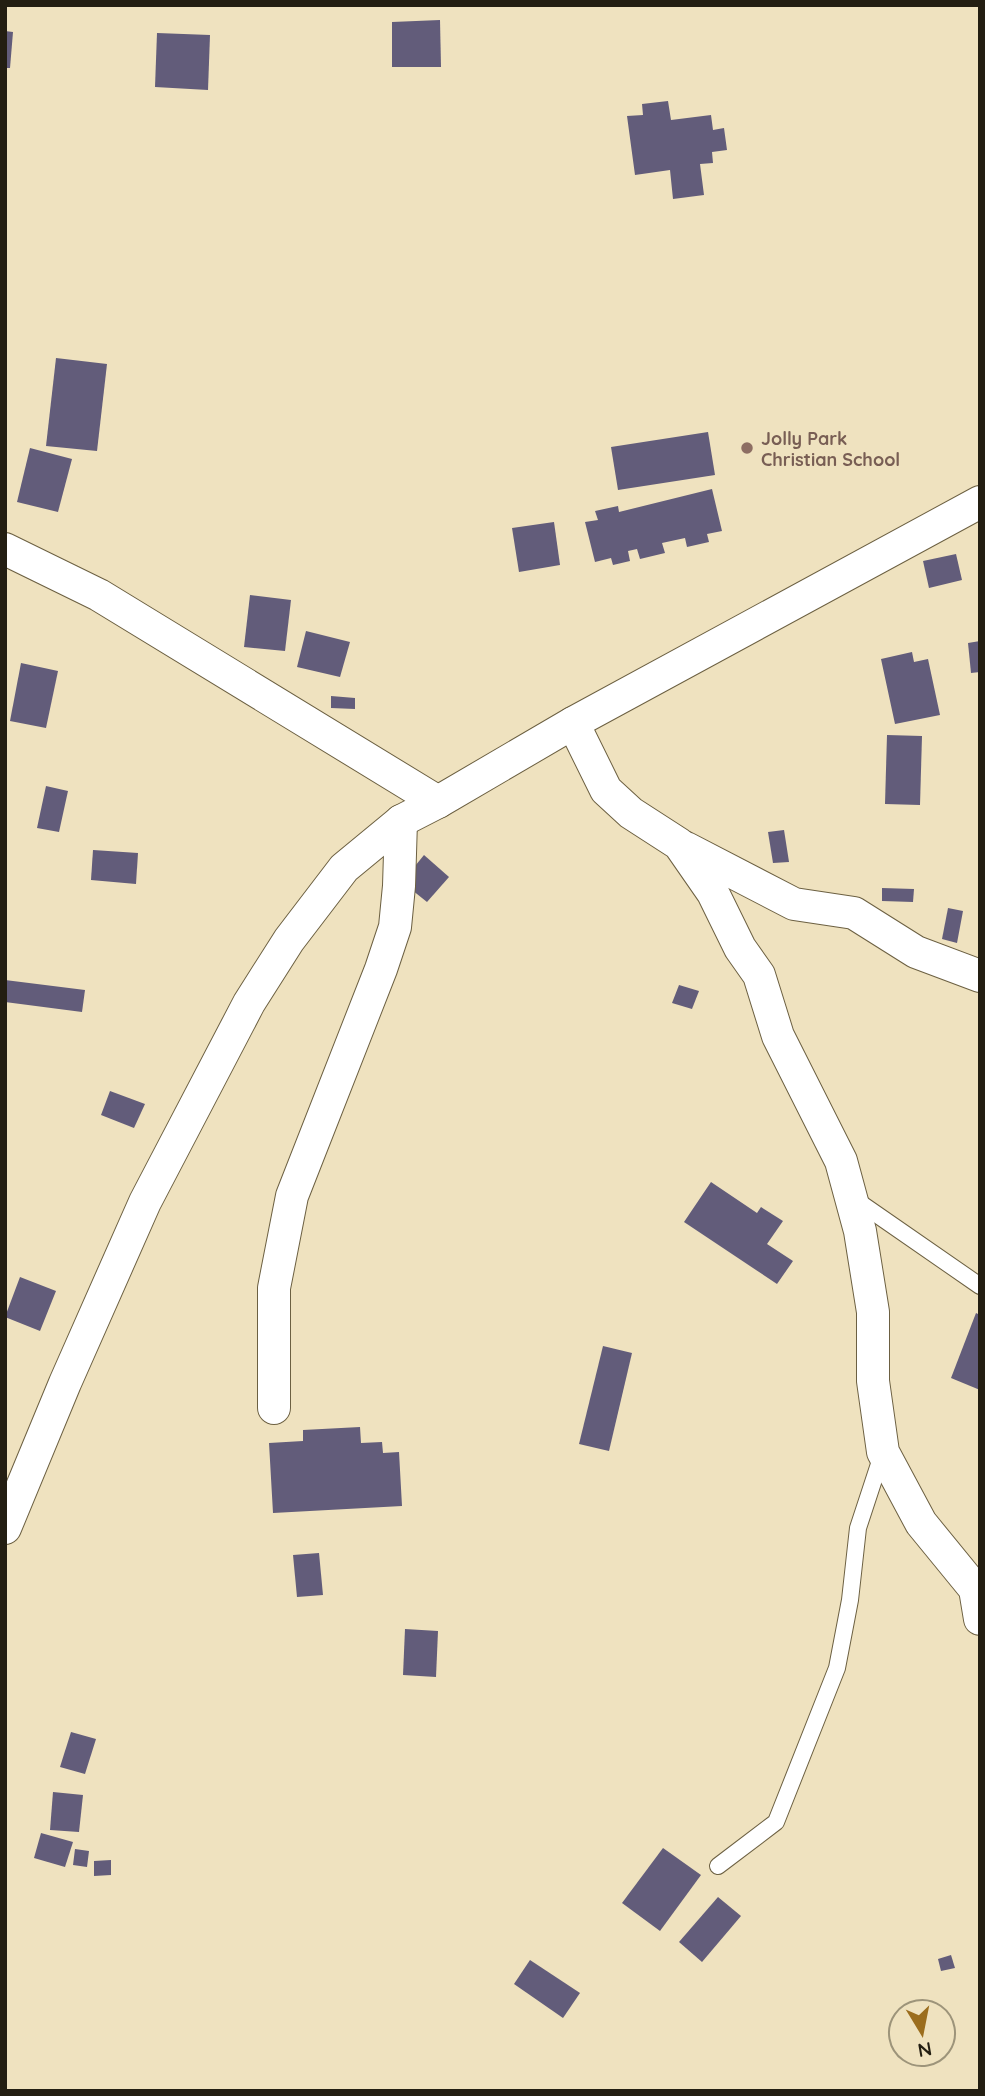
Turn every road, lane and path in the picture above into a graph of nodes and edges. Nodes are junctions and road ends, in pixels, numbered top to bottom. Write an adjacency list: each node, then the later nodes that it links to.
1 (980, 502): 3 (street)
2 (5, 549): 4 (street)
3 (573, 723): 4 (street); 6 (street)
4 (438, 802): 5 (street)
5 (401, 821): 10 (street); 12 (street)
6 (679, 844): 7 (street); 8 (street)
7 (980, 976)
8 (851, 1197): 9 (lane); 11 (street)
9 (980, 1286)
10 (274, 1408)
11 (883, 1452): 13 (street); 14 (lane)
12 (5, 1528)
13 (980, 1619)
14 (718, 1866)

